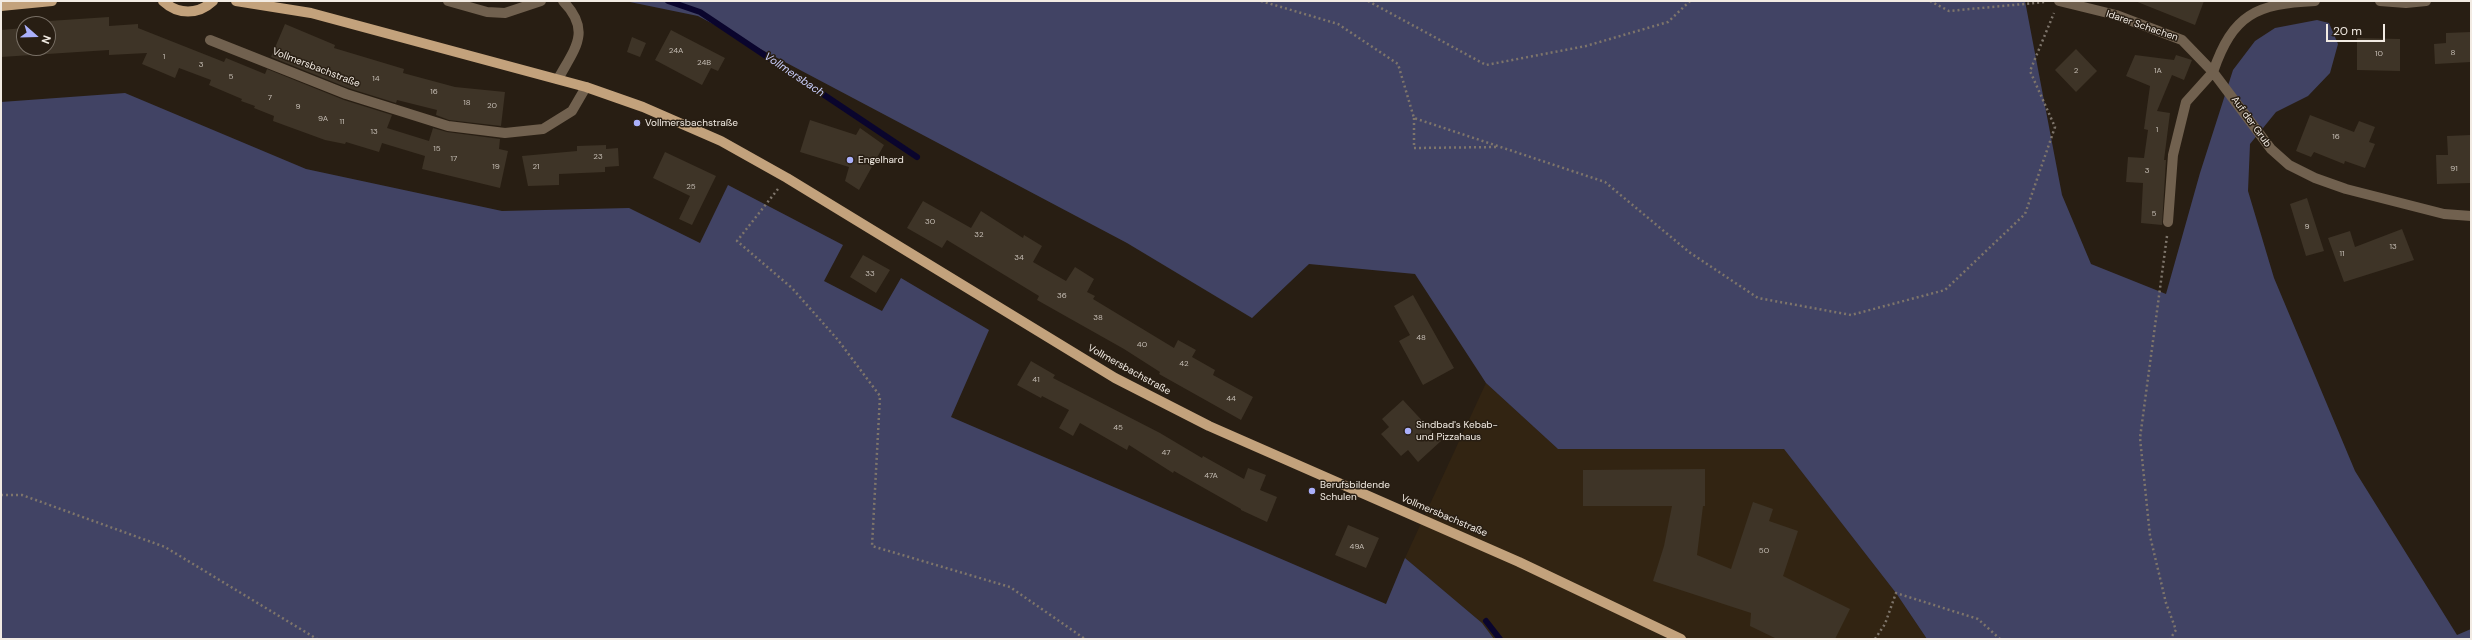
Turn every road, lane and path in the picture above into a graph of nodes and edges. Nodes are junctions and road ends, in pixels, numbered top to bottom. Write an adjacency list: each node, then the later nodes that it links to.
1 (52, 1): 17 (main road)
2 (163, 1): 3 (main road)
3 (213, 1)
4 (236, 1): 18 (main road, Vollmersbachstraße)
5 (283, 1): 18 (main road, Vollmersbachstraße)
6 (448, 1): 7 (street)
7 (541, 1)
8 (563, 1): 21 (street)
9 (1261, 1): 23 (path)
10 (1368, 1): 11 (path)
11 (1690, 1)
12 (1930, 1): 16 (path)
13 (2315, 1): 20 (street)
14 (2380, 1): 15 (street)
15 (2426, 1)
16 (2055, 4): 20 (street, Idarer Schachen); 24 (path)
17 (1, 6)
18 (311, 13): 21 (main road, Vollmersbachstraße)
19 (210, 40): 22 (street, Vollmersbachstraße)
20 (2213, 72): 26 (street, Auf der Grub); 27 (street)
21 (558, 79): 22 (main road, Vollmersbachstraße)
22 (586, 87): 25 (main road, Vollmersbachstraße)
23 (1414, 118): 24 (path); 24 (path)
24 (1501, 147)
25 (787, 178): 30 (path); 31 (main road, Vollmersbachstraße)
26 (2471, 216)
27 (2168, 222): 34 (path)
28 (1, 495): 29 (path)
29 (317, 639)
30 (1085, 639)
31 (1681, 639)
32 (1875, 639): 33 (path)
33 (2000, 639)
34 (2170, 639)

